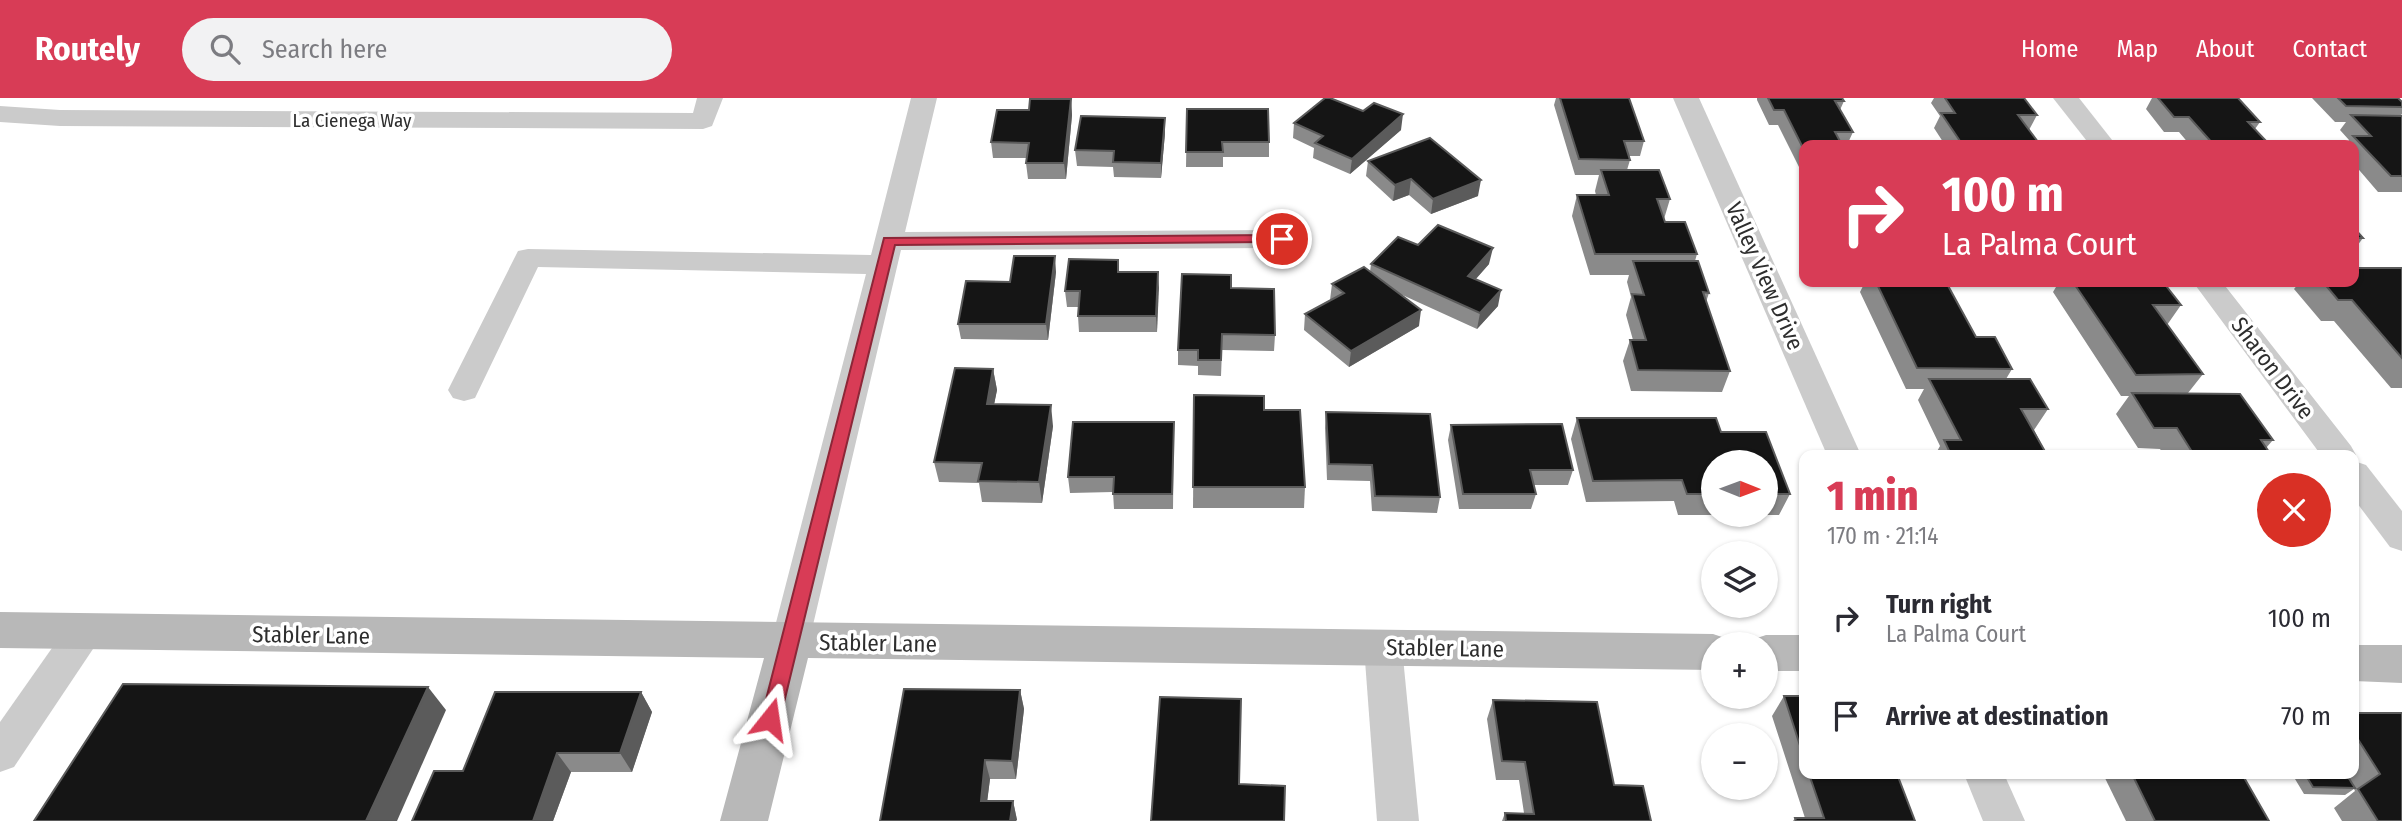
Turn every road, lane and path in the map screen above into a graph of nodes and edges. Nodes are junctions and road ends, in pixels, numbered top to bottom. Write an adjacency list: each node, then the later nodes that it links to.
1 (924, 98): 8 (street)
2 (1686, 98): 11 (street, Valley View Drive)
3 (2066, 98): 6 (street)
4 (707, 110): 5 (street, La Cienega Way)
5 (0, 114)
6 (2098, 140)
7 (1282, 239): 8 (street)
8 (886, 253): 10 (street); 17 (street)
9 (2211, 287): 12 (street, Sharon Drive)
10 (464, 390)
11 (1842, 450)
12 (2335, 450)
13 (2359, 481): 14 (street)
14 (2402, 537)
15 (0, 630): 16 (street, Stabler Lane)
16 (84, 632): 17 (street, Stabler Lane); 24 (street)
17 (790, 642): 18 (street, Stabler Lane); 26 (street)
18 (1383, 647): 19 (street, Stabler Lane); 27 (street)
19 (1701, 652)
20 (1778, 653): 21 (street)
21 (1799, 653)
22 (2359, 663): 23 (street)
23 (2402, 664)
24 (0, 754)
25 (1986, 779): 28 (street)
26 (744, 821)
27 (1398, 821)
28 (2004, 821)

